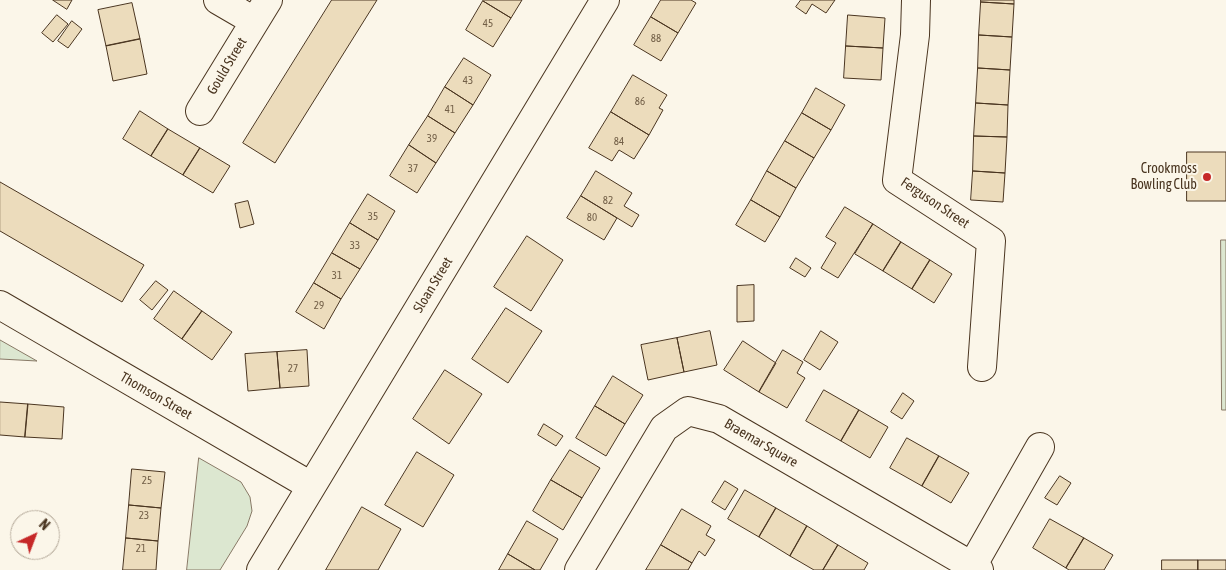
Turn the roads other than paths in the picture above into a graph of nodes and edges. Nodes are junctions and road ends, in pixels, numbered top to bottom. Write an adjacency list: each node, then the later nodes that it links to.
1 (218, 0): 4 (street, Gould Street)
2 (605, 0): 9 (street, Sloan Street)
3 (916, 0): 7 (street, Ferguson Street)
4 (261, 11): 5 (street, Gould Street)
5 (200, 111)
6 (0, 305): 9 (street, Thomson Street)
7 (982, 367)
8 (1040, 447): 10 (street)
9 (311, 486): 11 (street, Sloan Street)
10 (974, 569): 12 (street, Braemar Square)
11 (261, 570)
12 (579, 570)

